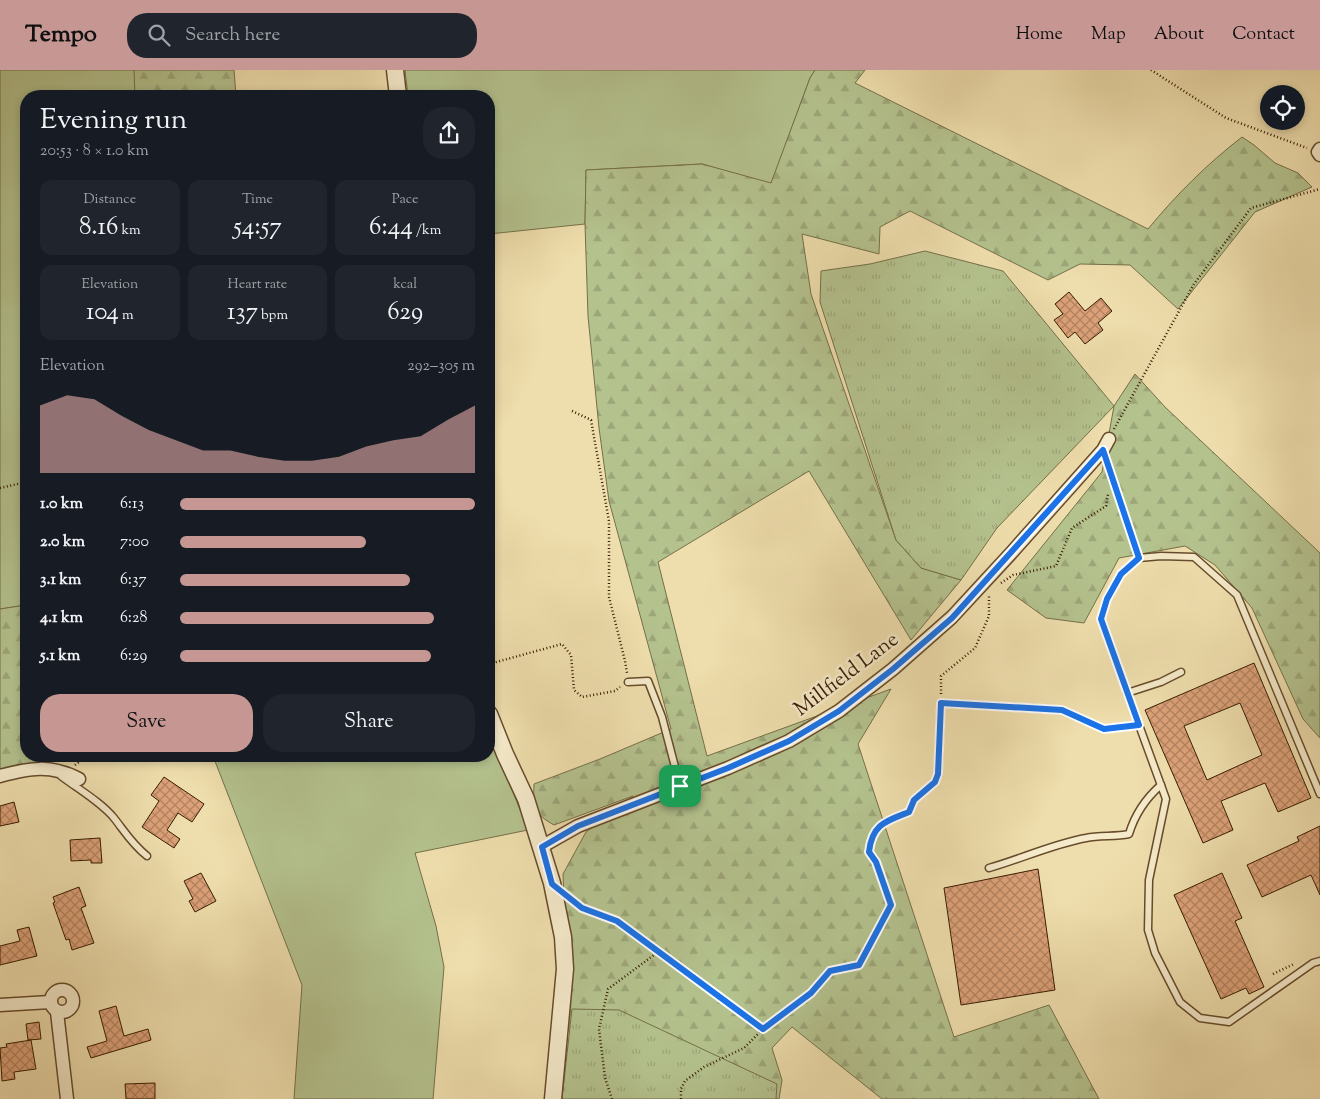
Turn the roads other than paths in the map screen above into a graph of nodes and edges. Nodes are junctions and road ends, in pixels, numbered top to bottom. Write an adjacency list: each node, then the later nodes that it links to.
1 (395, 70): 2 (street)
2 (397, 90)
3 (1106, 445): 4 (lane); 15 (street, Millfield Lane)
4 (1139, 558): 7 (lane); 16 (lane)
5 (1181, 672): 7 (lane)
6 (628, 682): 15 (lane)
7 (1127, 693): 8 (lane)
8 (1139, 725): 11 (lane); 14 (lane)
9 (495, 729): 17 (street)
10 (52, 769): 12 (street); 13 (street); 18 (lane)
11 (938, 774)
12 (0, 776)
13 (79, 779)
14 (1161, 785): 19 (lane); 20 (lane)
15 (680, 786): 17 (street, Millfield Lane)
16 (1320, 794)
17 (542, 847): 23 (street)
18 (147, 856)
19 (989, 868)
20 (1320, 961)
21 (0, 1005): 22 (street)
22 (67, 1099)
23 (553, 1099)

